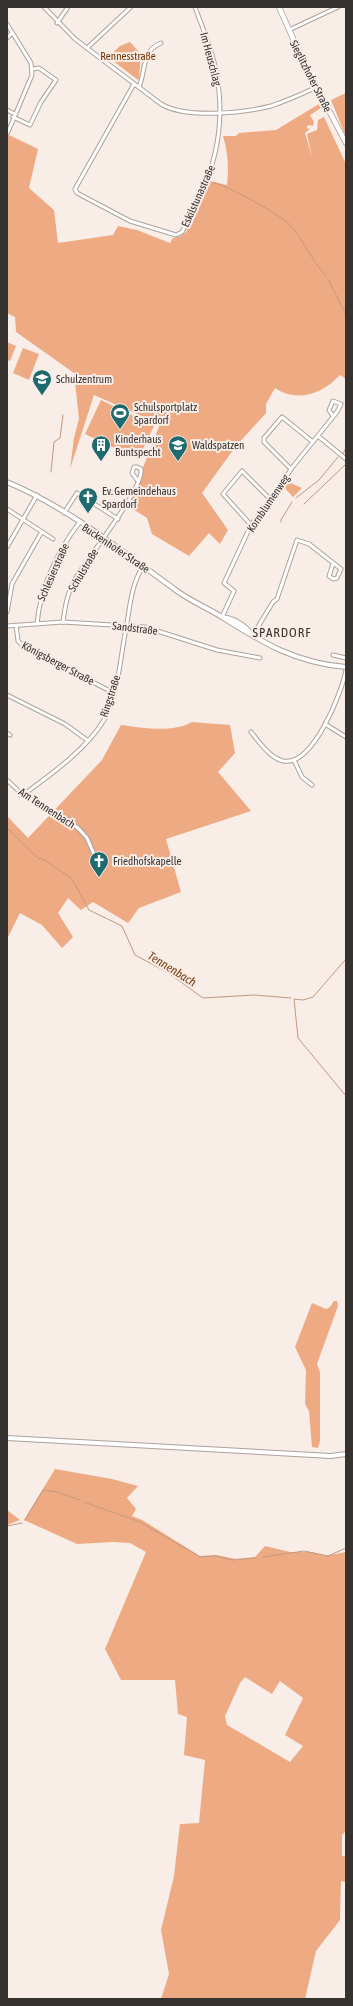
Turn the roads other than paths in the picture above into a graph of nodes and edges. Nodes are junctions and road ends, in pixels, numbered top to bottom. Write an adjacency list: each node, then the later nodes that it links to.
1 (44, 7): 8 (street)
2 (68, 7): 8 (street)
3 (132, 7): 14 (street)
4 (195, 7): 20 (street, Im Heuschlag)
5 (279, 7): 10 (main road, Sieglitzhofer Straße)
6 (338, 7): 7 (street)
7 (330, 9): 10 (street)
8 (57, 23): 14 (street)
9 (7, 24): 11 (street)
10 (288, 30): 18 (main road, Sieglitzhofer Straße)
11 (12, 33): 12 (street); 15 (street)
12 (7, 38)
13 (161, 42): 17 (street)
14 (87, 48): 16 (street)
15 (33, 68): 21 (street); 21 (street)
16 (134, 84): 17 (street); 20 (street, Eskilstunastraße)
17 (139, 87): 20 (street)
18 (317, 87): 20 (street); 23 (main road, Sieglitzhofer Straße)
19 (7, 110): 21 (street)
20 (221, 112)
21 (14, 116): 22 (street)
22 (8, 132)
23 (346, 143)
24 (333, 416): 24 (street, Kornblumenweg); 25 (street, Kornblumenweg)
25 (318, 436): 26 (street, Kornblumenweg); 27 (street)
26 (313, 442): 28 (street, Kornblumenweg); 28 (street)
27 (346, 459)
28 (291, 469): 32 (street, Kornblumenweg)
29 (138, 481): 29 (street, Schulstraße); 36 (street, Schulstraße)
30 (7, 482): 31 (street, Buckenhofer Straße)
31 (37, 495): 34 (street, Buckenhofer Straße); 35 (street)
32 (270, 499): 38 (street, Kornblumenweg); 38 (street)
33 (7, 509): 35 (street)
34 (64, 514): 36 (street); 37 (street, Buckenhofer Straße)
35 (22, 519): 39 (street); 42 (street)
36 (118, 519): 40 (street, Schulstraße)
37 (79, 522): 40 (street, Buckenhofer Straße); 48 (street, Schlesierstraße)
38 (251, 525): 46 (street, Kornblumenweg)
39 (41, 532): 41 (street); 45 (street)
40 (102, 538): 44 (street, Buckenhofer Straße); 47 (street, Schulstraße)
41 (53, 539)
42 (7, 547)
43 (333, 564): 43 (street); 52 (street)
44 (143, 566): 46 (street, Buckenhofer Straße); 50 (street, Ringstraße)
45 (7, 612)
46 (222, 617): 52 (street, Buckenhofer Straße)
47 (63, 622): 48 (street, Sandstraße); 50 (street, Sandstraße)
48 (37, 624): 49 (street, Sandstraße)
49 (16, 625): 51 (street, Sandstraße); 57 (street, Königsberger Straße)
50 (127, 625): 54 (street, Sandstraße); 57 (street, Ringstraße)
51 (7, 626)
52 (253, 636): 56 (street, Buckenhofer Straße)
53 (333, 656): 55 (street)
54 (260, 658)
55 (346, 658)
56 (346, 668): 59 (street)
57 (114, 693): 62 (street, Ringstraße)
58 (7, 695): 62 (street)
59 (325, 724): 61 (street); 63 (street)
60 (251, 732): 63 (street)
61 (346, 737)
62 (87, 740): 66 (street, Ringstraße)
63 (294, 760): 65 (street)
64 (7, 780): 66 (street, Am Tennenbach)
65 (312, 786)
66 (24, 795): 67 (street, Am Tennenbach)
67 (96, 859)
68 (7, 1438): 69 (street)
69 (346, 1454)

